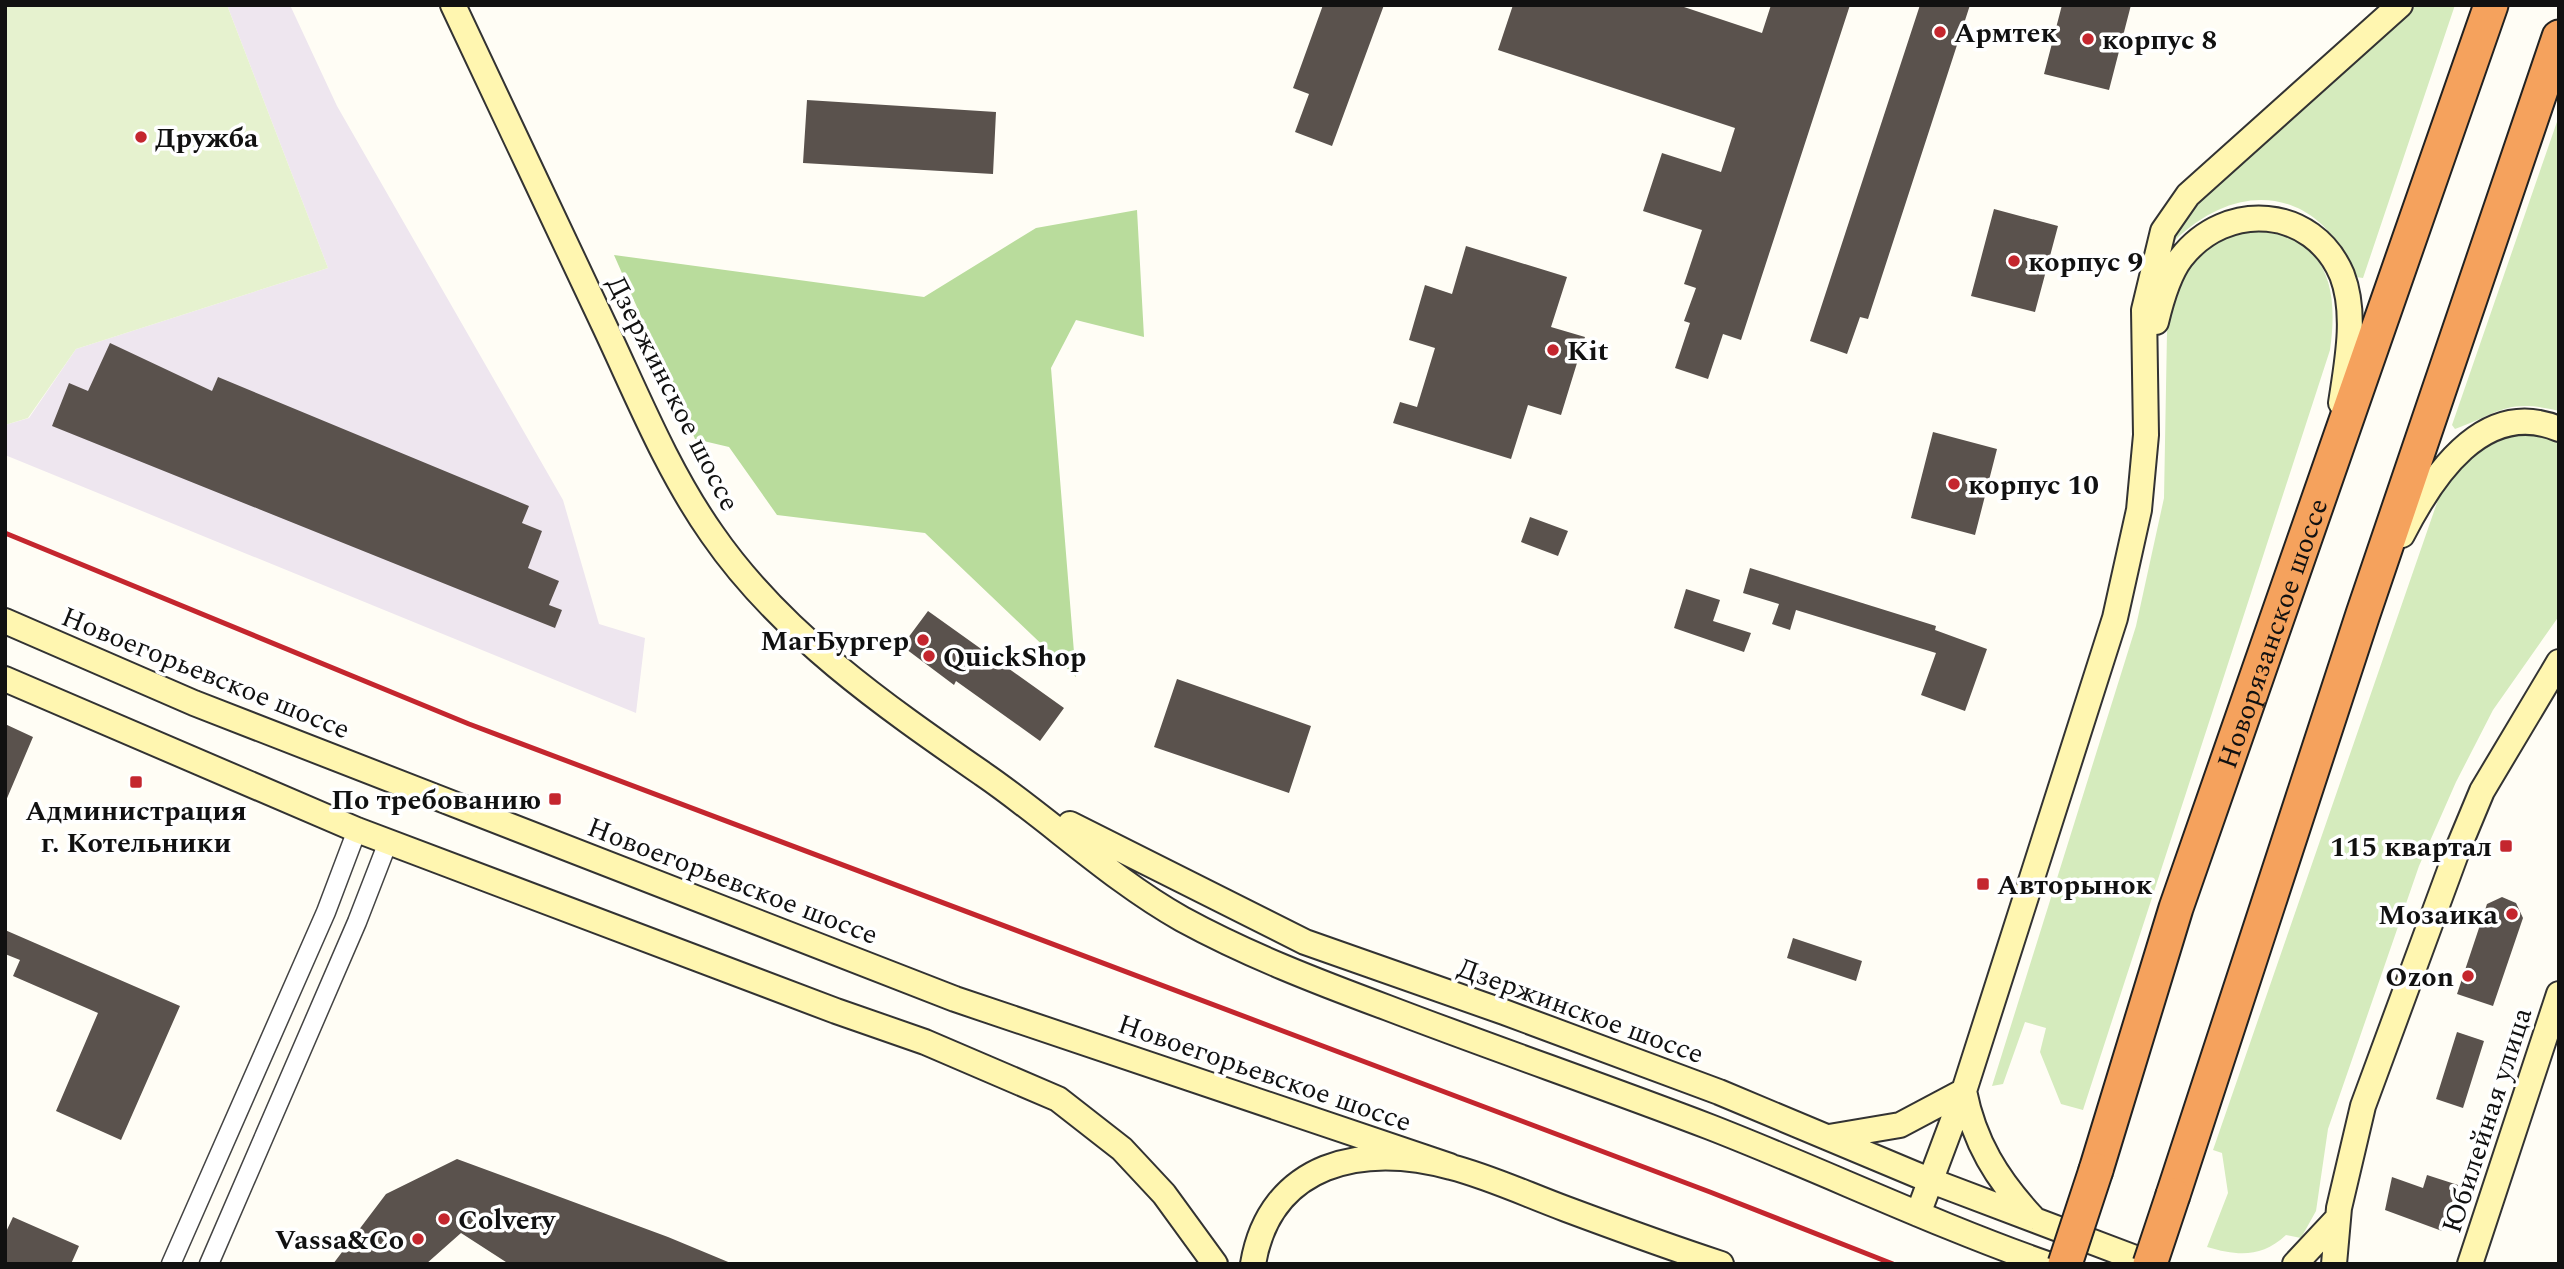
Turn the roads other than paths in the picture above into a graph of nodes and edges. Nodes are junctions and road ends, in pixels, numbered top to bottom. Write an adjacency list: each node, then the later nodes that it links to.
1 (453, 5): 12 (main road, Дзержинское шоссе)
2 (2400, 5): 5 (main road)
3 (2491, 5): 7 (highway, Новорязанское шоссе)
4 (2559, 37): 8 (highway)
5 (2144, 371): 7 (main road); 18 (main road)
6 (2559, 429): 8 (main road)
7 (2333, 460): 33 (highway, Новорязанское шоссе, bridge)
8 (2363, 614): 34 (highway, bridge)
9 (5, 621): 20 (main road, Новоегорьевское шоссе)
10 (2559, 662): 23 (main road)
11 (5, 679): 13 (main road)
12 (1002, 787): 15 (main road, Дзержинское шоссе); 17 (main road, Дзержинское шоссе)
13 (357, 830): 14 (main road); 26 (street)
14 (388, 842): 27 (street); 28 (main road)
15 (1365, 965): 17 (main road); 19 (main road, Дзержинское шоссе)
16 (2559, 994): 37 (main road, Юбилейная улица)
17 (1354, 995): 22 (main road, Дзержинское шоссе)
18 (1964, 1091): 19 (main road); 21 (main road); 24 (main road)
19 (1825, 1137): 21 (main road, Дзержинское шоссе)
20 (1450, 1166): 25 (main road); 29 (main road)
21 (1929, 1180): 22 (main road); 24 (main road, Дзержинское шоссе)
22 (1918, 1214): 32 (main road, Дзержинское шоссе)
23 (2337, 1219): 35 (main road); 36 (main road)
24 (2035, 1220): 34 (main road, Дзержинское шоссе)
25 (1673, 1248): 30 (main road); 31 (main road)
26 (171, 1264)
27 (209, 1264)
28 (1214, 1264)
29 (1252, 1264)
30 (1694, 1264)
31 (1721, 1264)
32 (2047, 1264)
33 (2065, 1264)
34 (2151, 1264)
35 (2295, 1264)
36 (2334, 1264)
37 (2470, 1264)

